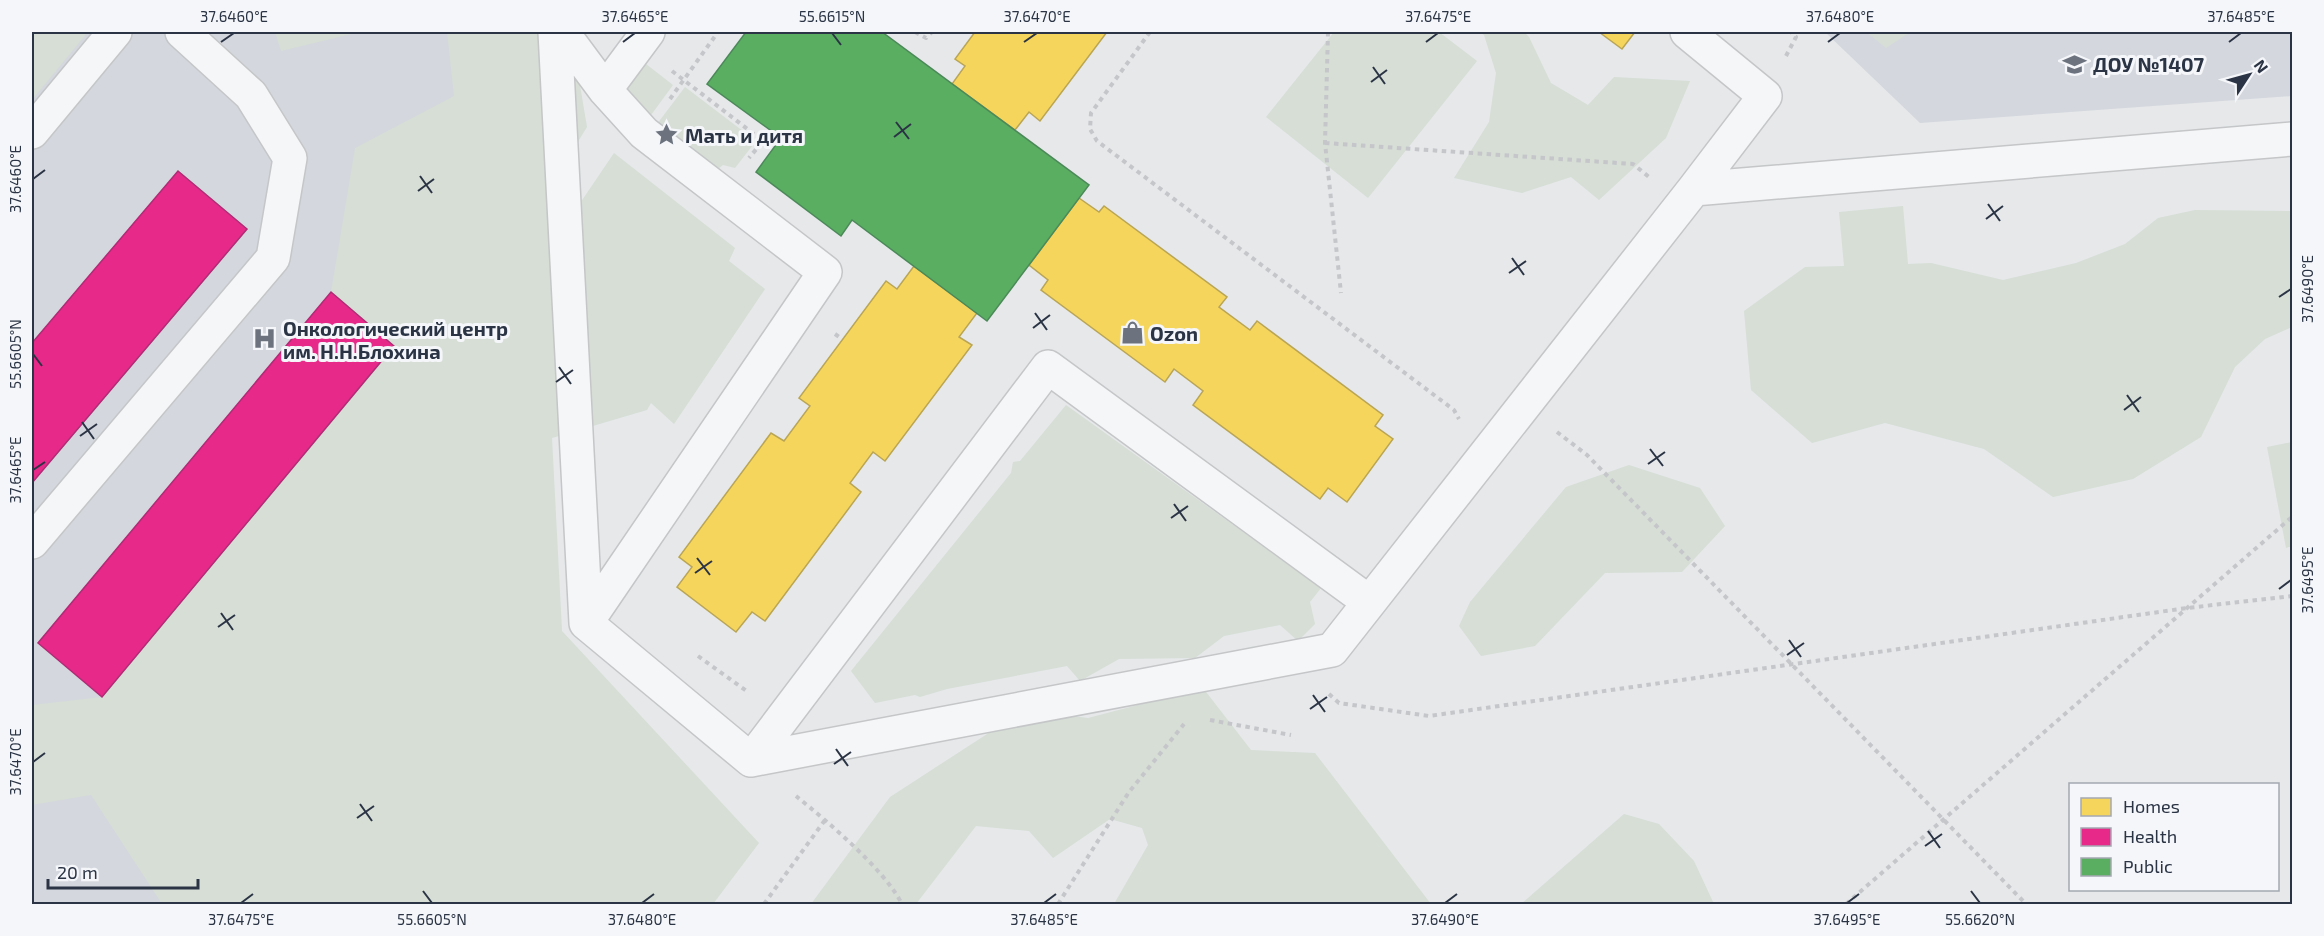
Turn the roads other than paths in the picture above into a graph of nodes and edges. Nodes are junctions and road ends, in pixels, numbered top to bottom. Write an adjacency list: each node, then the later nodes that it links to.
1 (115, 32): 8 (lane)
2 (182, 32): 11 (lane)
3 (555, 32): 13 (lane)
4 (562, 32): 7 (lane)
5 (1687, 32): 10 (lane)
6 (643, 38): 7 (lane)
7 (605, 90): 13 (lane)
8 (32, 132)
9 (2292, 139): 10 (lane)
10 (1688, 196): 12 (lane)
11 (32, 542)
12 (1369, 602): 14 (lane); 14 (lane)
13 (586, 623): 14 (lane)
14 (751, 760)

